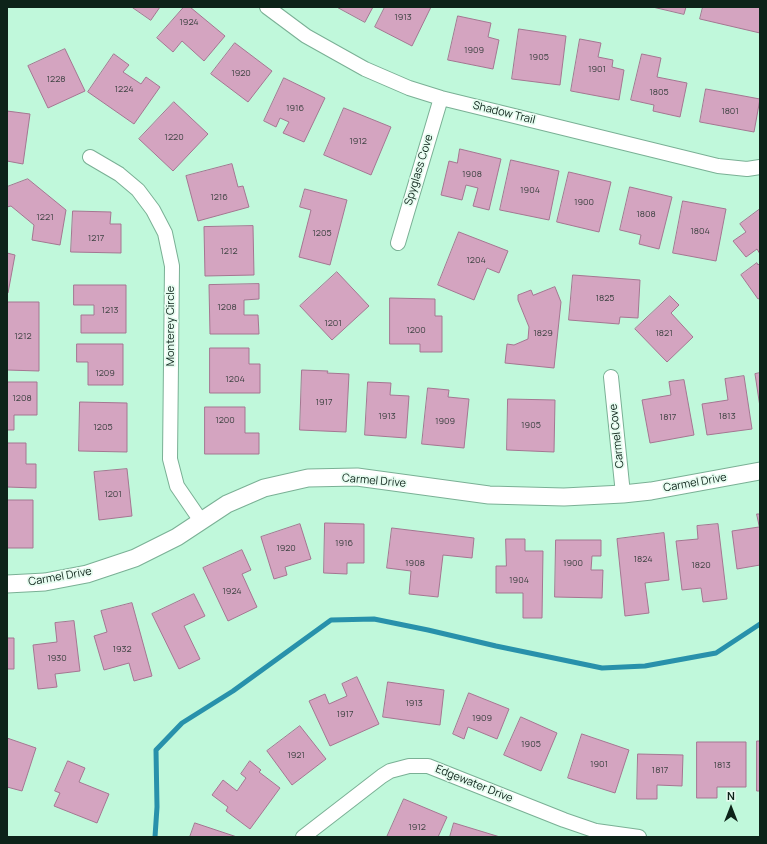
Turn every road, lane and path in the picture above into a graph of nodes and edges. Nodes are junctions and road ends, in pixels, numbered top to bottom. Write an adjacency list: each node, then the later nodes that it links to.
1 (268, 7): 2 (street, Shadow Trail)
2 (441, 98): 4 (street, Shadow Trail); 5 (street, Spyglass Cove)
3 (90, 157): 9 (street, Monterey Circle)
4 (760, 167)
5 (398, 243)
6 (611, 377): 8 (street, Carmel Cove)
7 (760, 471): 8 (street, Carmel Drive)
8 (623, 494): 9 (street, Carmel Drive)
9 (201, 521): 10 (street, Carmel Drive)
10 (7, 584)
11 (302, 837): 12 (street, Edgewater Drive)
12 (639, 837)

